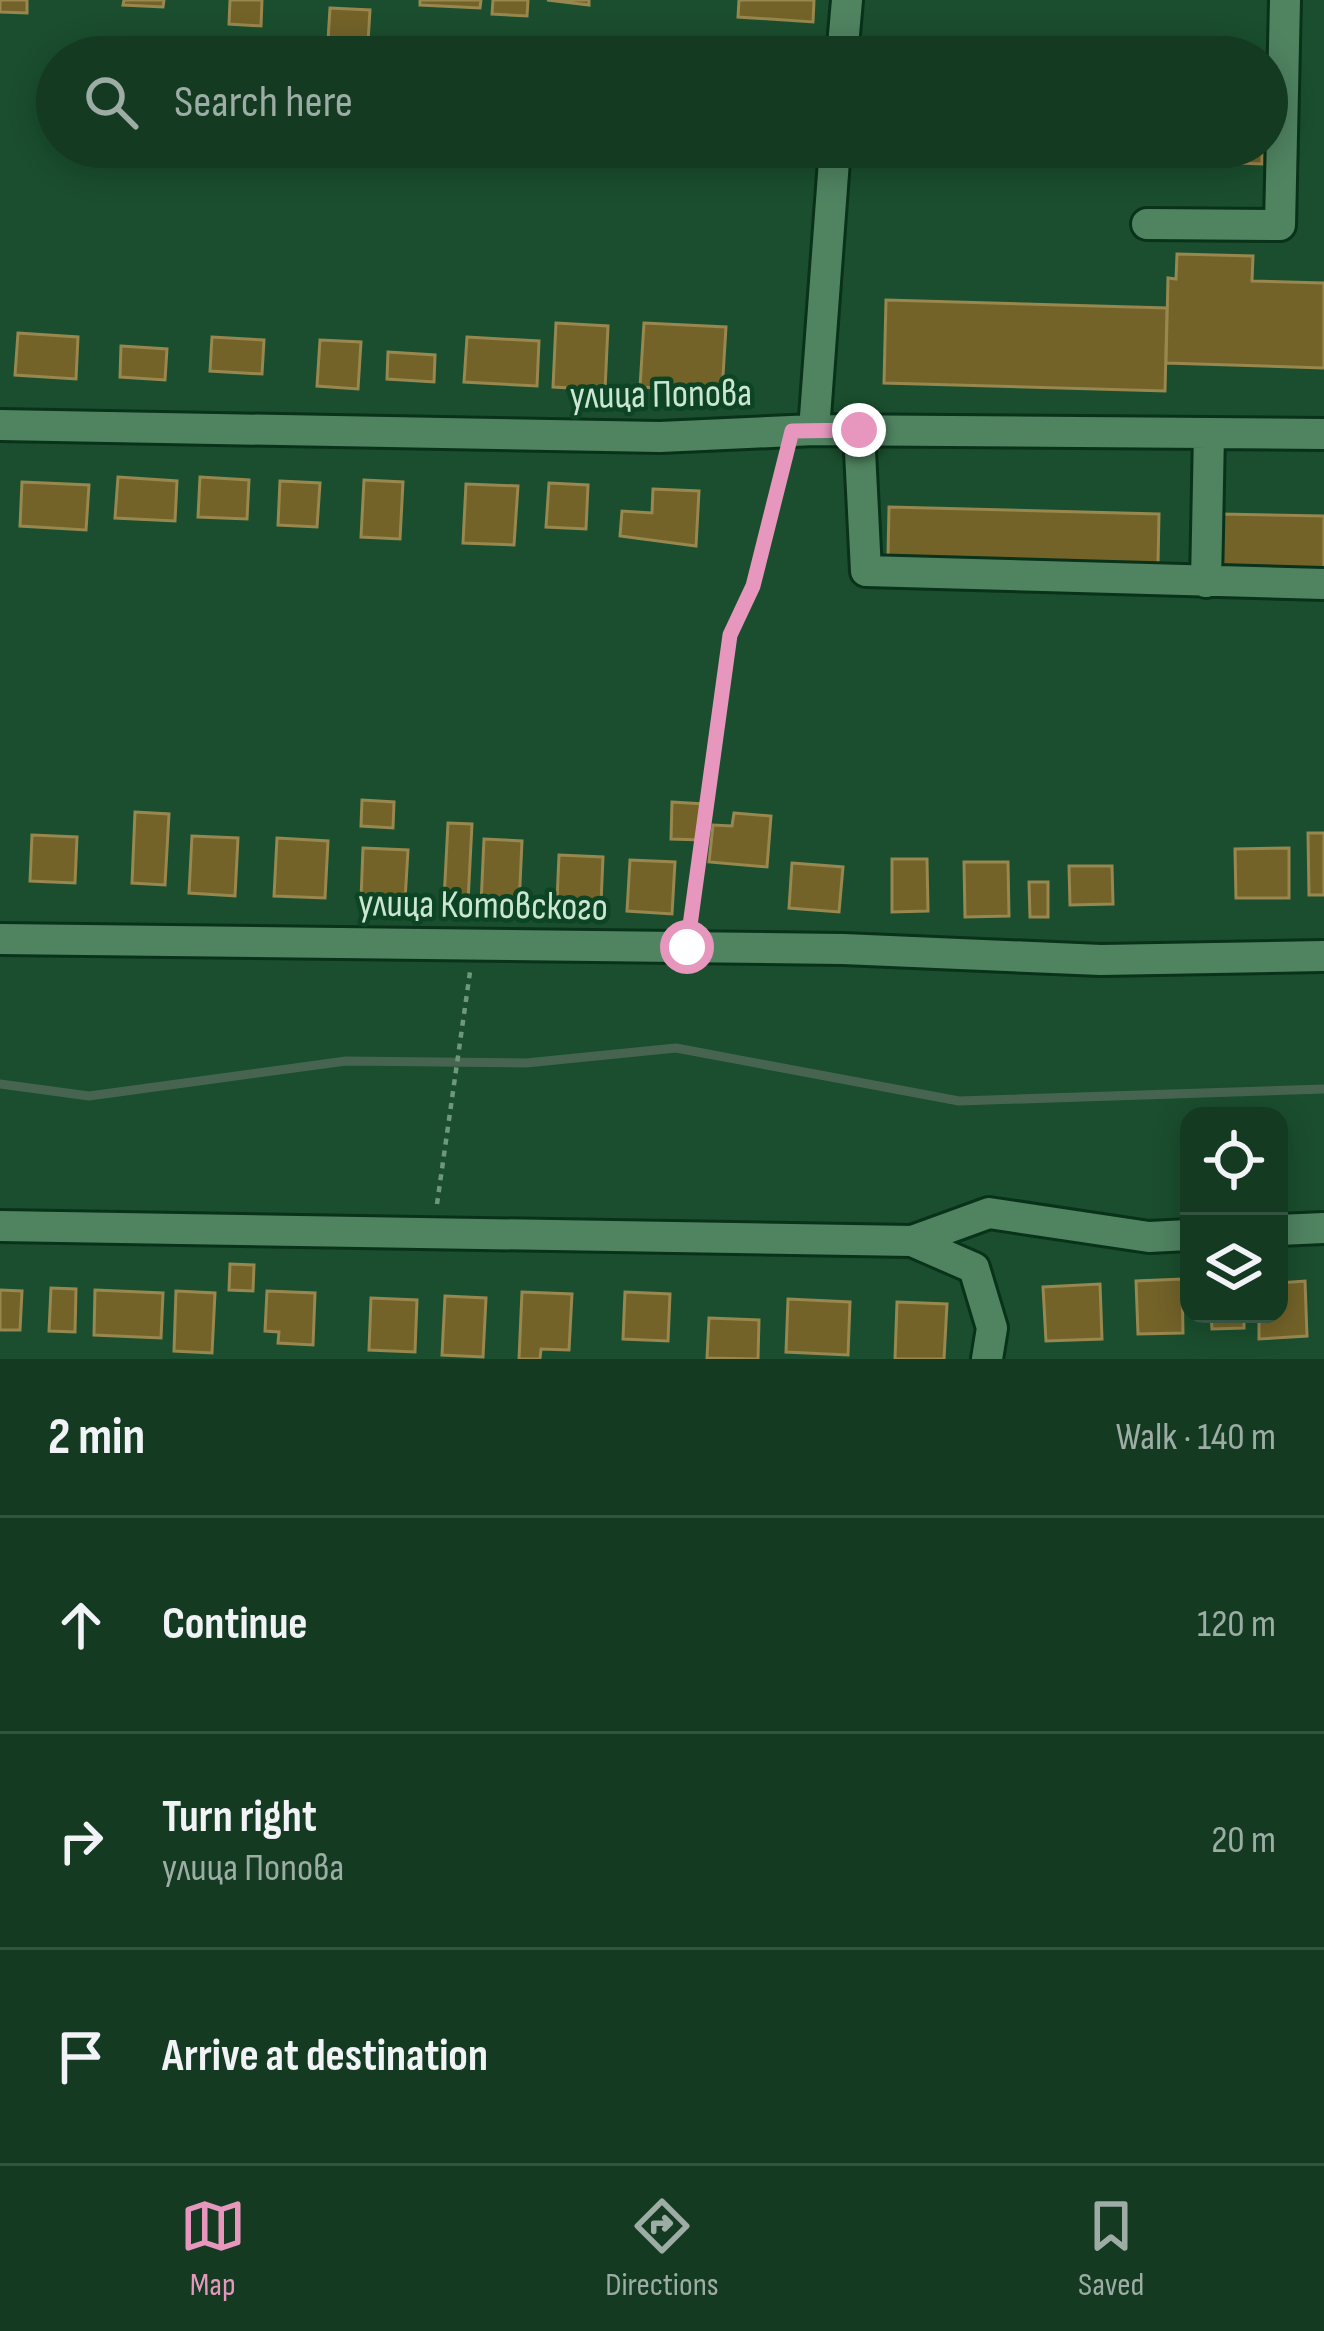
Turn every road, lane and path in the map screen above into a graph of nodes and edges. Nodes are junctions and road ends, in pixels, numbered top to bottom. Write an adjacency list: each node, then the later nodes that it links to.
1 (847, 0): 3 (street)
2 (1285, 0): 4 (street)
3 (844, 36)
4 (1284, 36)
5 (834, 168): 10 (street)
6 (1281, 168): 7 (street)
7 (1148, 224)
8 (0, 425): 10 (street, улица Попова)
9 (859, 430): 10 (street, улица Попова); 11 (street, улица Попова); 13 (street)
10 (803, 431): 17 (path)
11 (1209, 433): 12 (street, улица Попова); 13 (street)
12 (1324, 434)
13 (1206, 582): 14 (street)
14 (1324, 584)
15 (0, 939): 16 (street, улица Котовского)
16 (475, 945): 17 (street, улица Котовского); 22 (path)
17 (687, 947): 18 (street, улица Котовского)
18 (1324, 956)
19 (0, 1226): 22 (street)
20 (1324, 1228): 21 (street)
21 (1288, 1230)
22 (433, 1234): 24 (street)
23 (1180, 1236): 24 (street)
24 (912, 1241): 25 (street)
25 (987, 1359)

